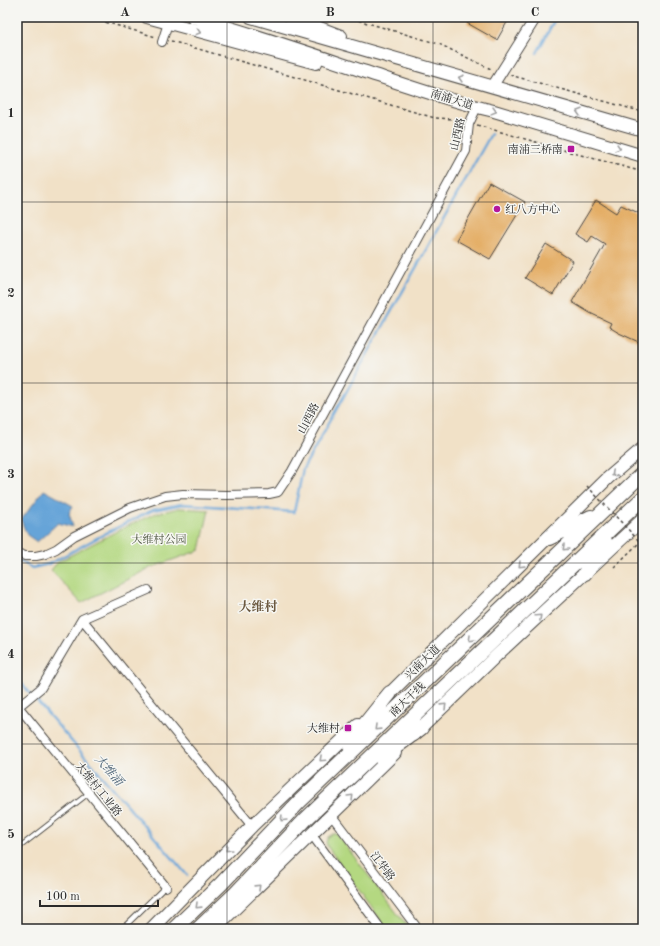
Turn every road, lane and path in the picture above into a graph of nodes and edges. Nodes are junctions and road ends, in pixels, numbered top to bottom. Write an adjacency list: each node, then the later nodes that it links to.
1 (88, 17): 9 (path)
2 (147, 17): 8 (main road)
3 (193, 17): 16 (main road, 南浦大道)
4 (251, 17): 12 (main road, 南浦大道)
5 (291, 17): 12 (main road)
6 (346, 17): 13 (path)
7 (536, 17): 15 (street)
8 (168, 23): 10 (street); 16 (main road, one-way to 16)
9 (151, 35)
10 (162, 42)
11 (177, 43): 19 (path)
12 (430, 69): 15 (main road, 南浦大道, one-way to 12)
13 (497, 72)
14 (505, 74): 18 (path)
15 (492, 87): 21 (main road, 南浦大道, one-way to 15)
16 (416, 89): 17 (main road, 南浦大道)
17 (477, 107): 22 (main road, 南浦大道, one-way to 22); 32 (street, 山西路)
18 (643, 112)
19 (454, 119)
20 (479, 126): 23 (path)
21 (643, 130)
22 (643, 156)
23 (643, 172)
24 (643, 448): 31 (main road, 兴南大道, one-way to 31)
25 (643, 473): 28 (highway, 南大干线)
26 (587, 486): 33 (path, bridge)
27 (643, 498): 30 (highway, 南大干线)
28 (604, 511): 31 (highway); 40 (highway, 南大干线, one-way to 40)
29 (643, 519): 34 (main road)
30 (616, 524): 34 (highway); 42 (highway, 南大干线)
31 (549, 538): 37 (main road, 兴南大道, one-way to 37)
32 (17, 553)
33 (614, 567)
34 (585, 573): 39 (main road, one-way to 34)
35 (148, 590): 36 (street)
36 (82, 619): 38 (street); 44 (street)
37 (390, 693): 40 (highway); 44 (main road, 兴南大道, one-way to 44)
38 (17, 706): 41 (street, 大维村工业路)
39 (421, 728): 42 (highway); 43 (main road, one-way to 39)
40 (314, 787): 51 (highway, 南大干线, one-way to 51)
41 (88, 793): 46 (lane); 47 (street, 大维村工业路)
42 (325, 801): 52 (highway, 南大干线)
43 (332, 816): 45 (main road); 54 (street, 江华路)
44 (252, 826): 50 (main road, 兴南大道, one-way to 50)
45 (312, 835): 48 (main road, one-way to 45); 53 (street)
46 (17, 849)
47 (166, 887): 49 (lane)
48 (217, 926)
49 (122, 929)
50 (151, 929)
51 (174, 929)
52 (198, 929)
53 (381, 929)
54 (418, 929)

